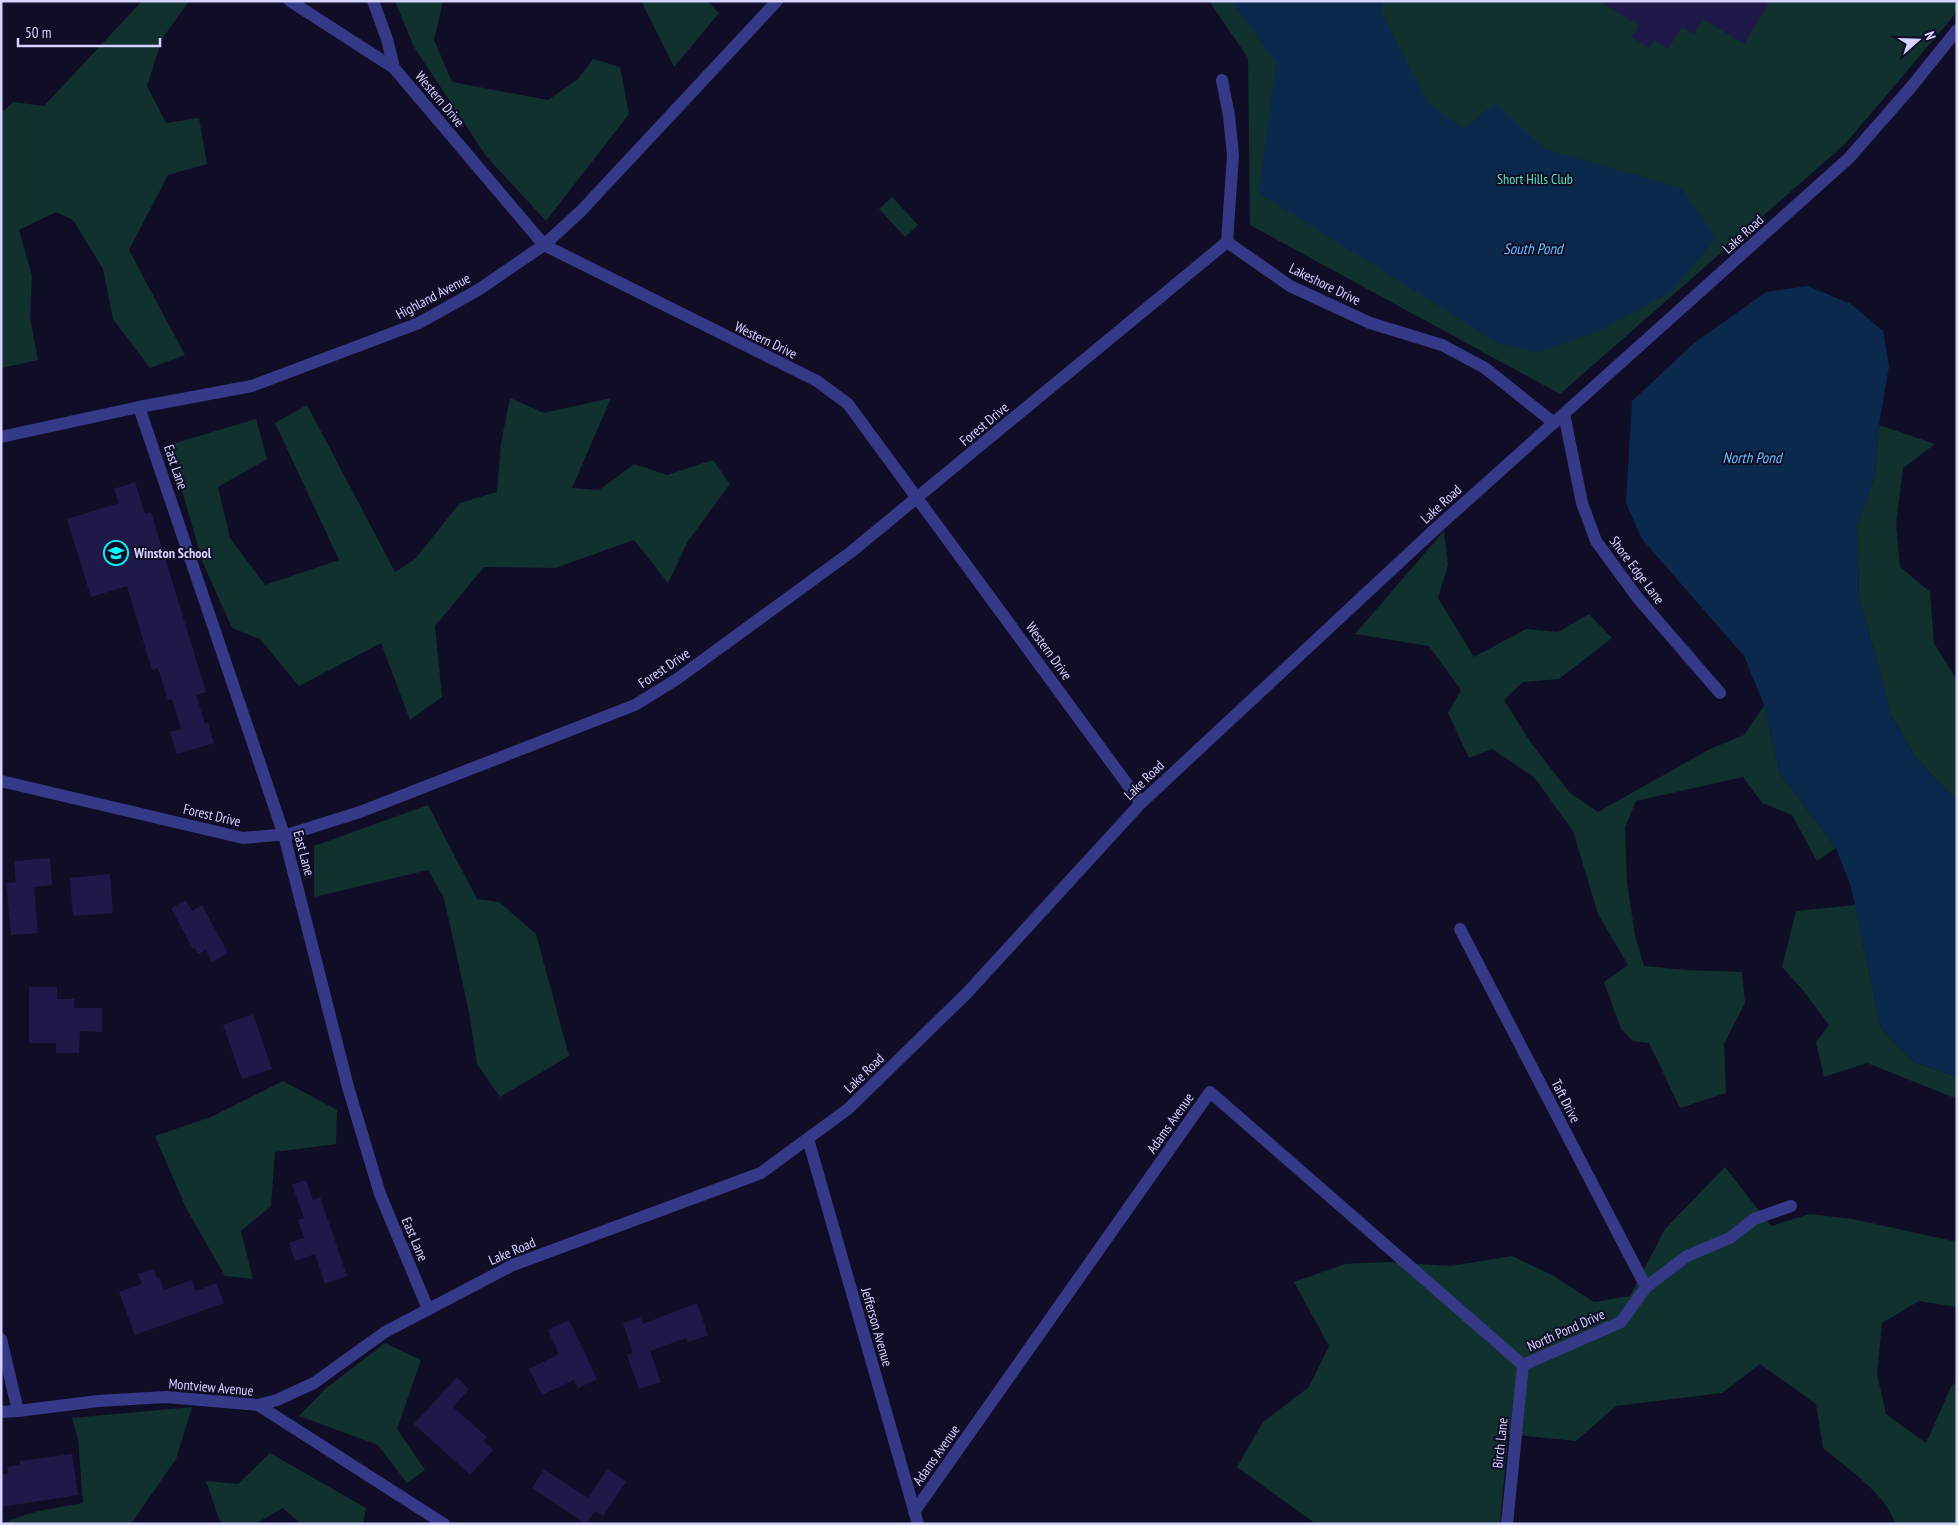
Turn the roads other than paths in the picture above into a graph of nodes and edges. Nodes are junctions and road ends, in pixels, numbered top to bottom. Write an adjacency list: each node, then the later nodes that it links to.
1 (290, 1): 5 (street, Western Drive)
2 (373, 1): 5 (street)
3 (777, 1): 8 (street, Highland Avenue)
4 (1957, 30): 10 (street, Lake Road)
5 (394, 68): 8 (street, Western Drive)
6 (1222, 80): 7 (street)
7 (1227, 242): 11 (street, Lakeshore Drive); 13 (street, Forest Drive)
8 (544, 245): 9 (street, Highland Avenue); 13 (street, Western Drive)
9 (139, 407): 12 (street, Highland Avenue); 17 (street, East Lane)
10 (1564, 414): 11 (street, Lake Road); 14 (street, Shore Edge Lane)
11 (1554, 423): 16 (street, Lake Road)
12 (1, 437)
13 (918, 498): 16 (street, Western Drive); 17 (street, Forest Drive)
14 (1720, 693)
15 (1, 781): 17 (street, Forest Drive)
16 (1141, 803): 19 (street, Lake Road)
17 (284, 835): 22 (street, East Lane)
18 (1460, 929): 21 (street, Taft Drive)
19 (808, 1139): 22 (street, Lake Road); 28 (street, Jefferson Avenue)
20 (1791, 1206): 21 (street, North Pond Drive)
21 (1646, 1287): 24 (street, North Pond Drive)
22 (428, 1309): 25 (street, Lake Road)
23 (1, 1339): 26 (street)
24 (1523, 1365): 28 (street, Adams Avenue); 30 (street, Birch Lane)
25 (258, 1405): 26 (street, Montview Avenue); 29 (street, Montview Avenue)
26 (18, 1411): 27 (street, Montview Avenue)
27 (1, 1412)
28 (916, 1518)
29 (444, 1524)
30 (1507, 1524)

